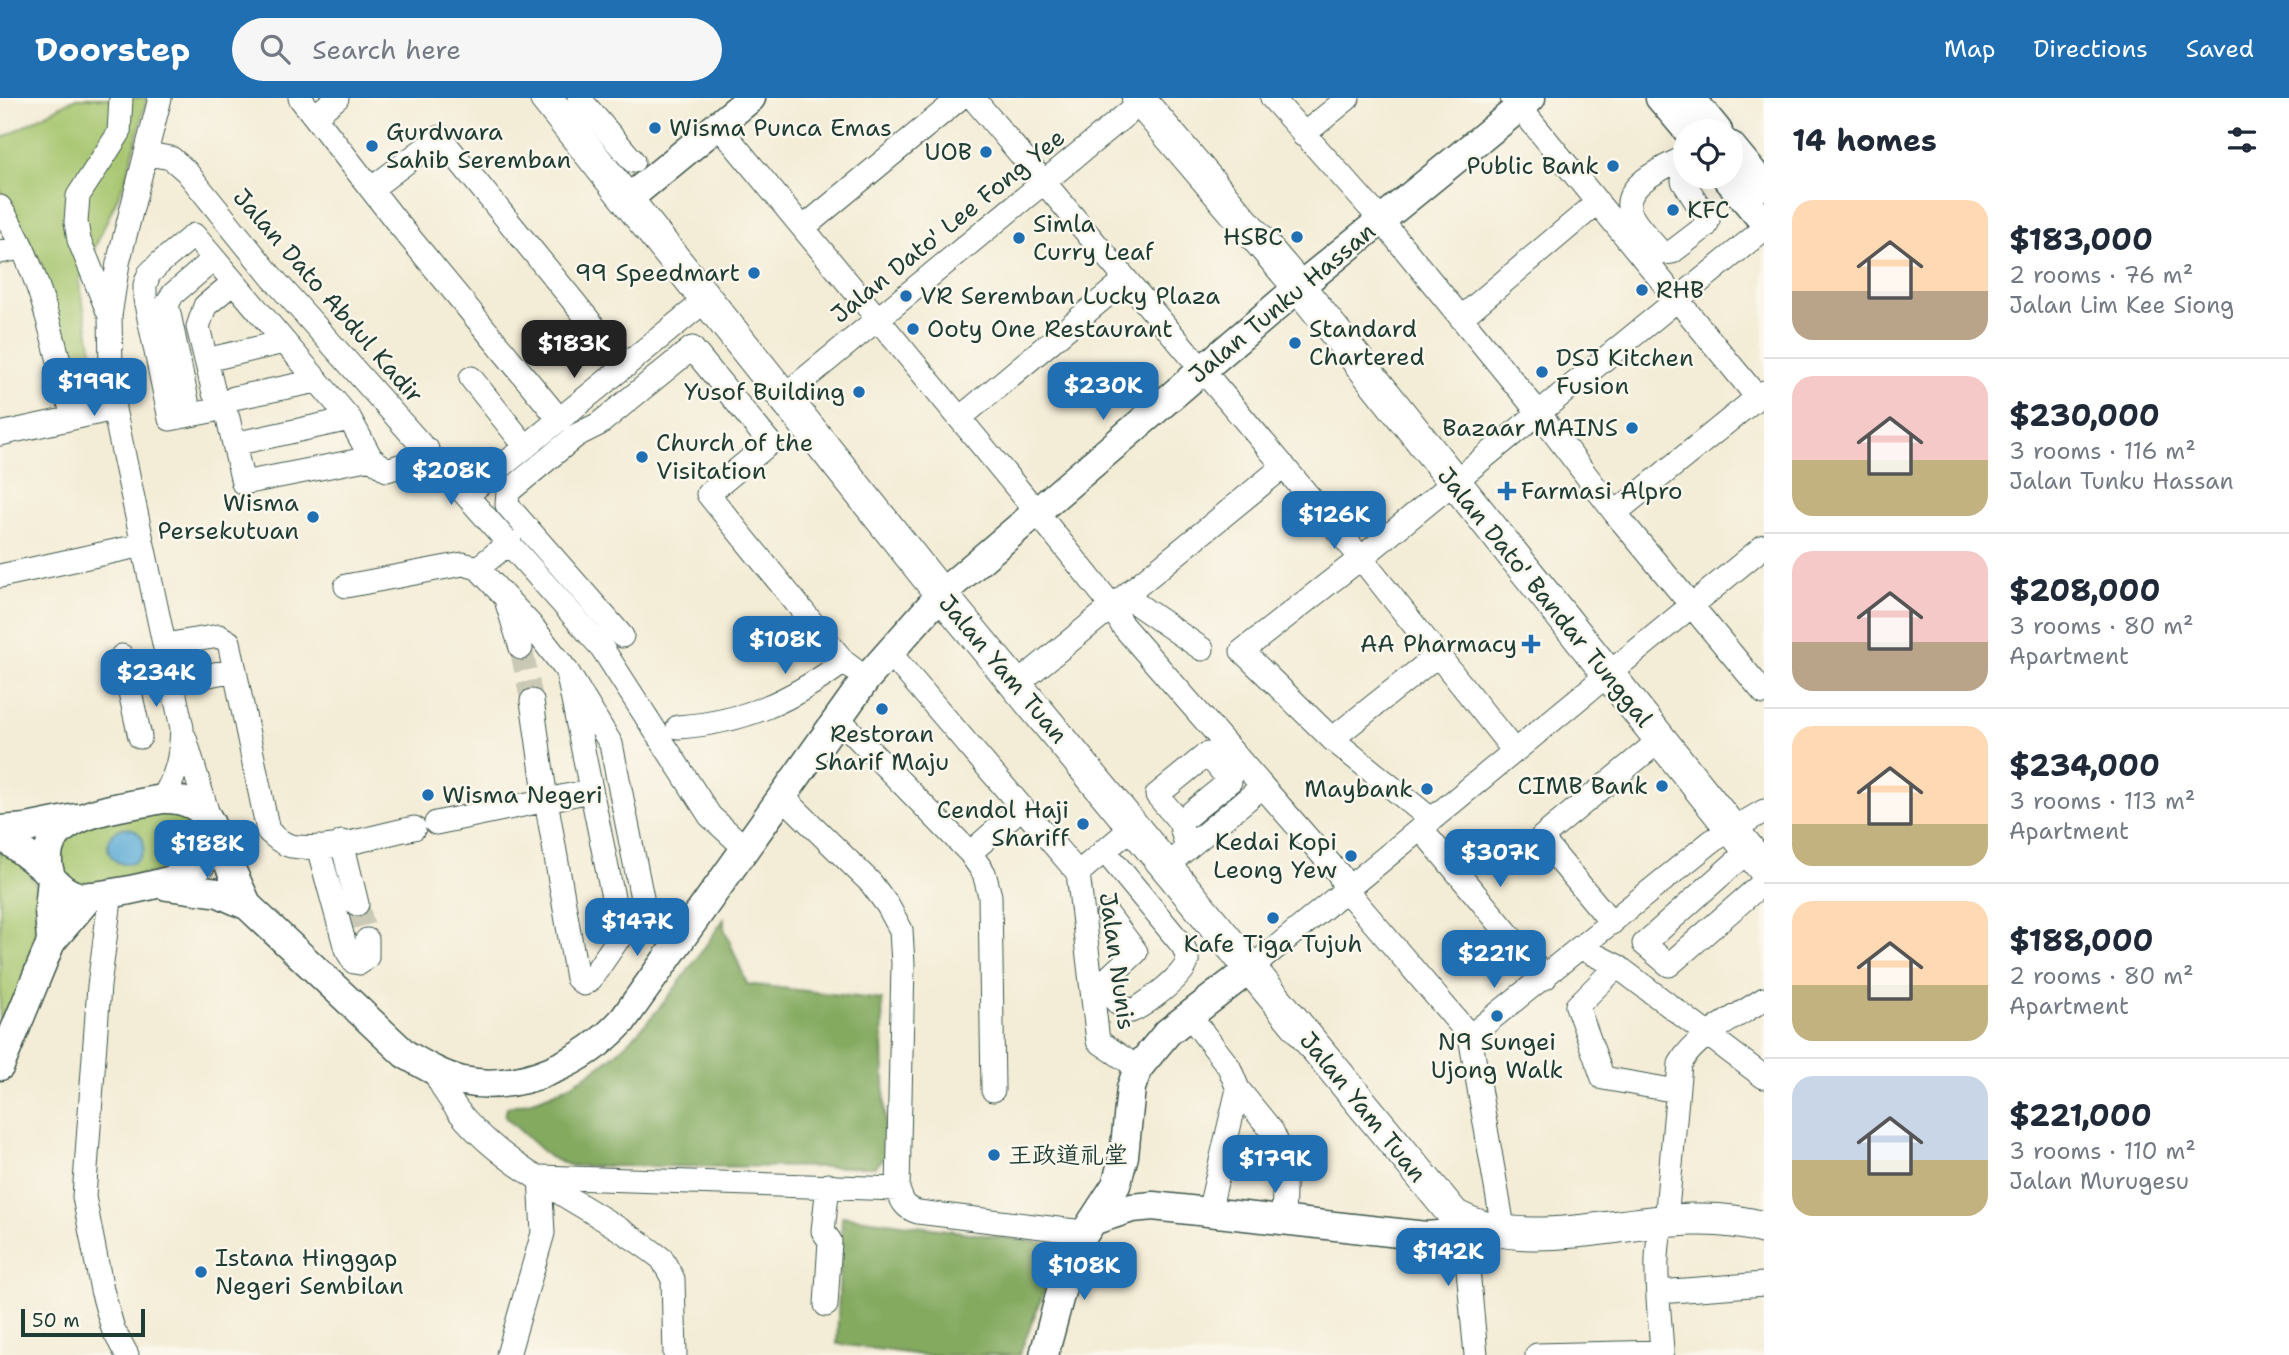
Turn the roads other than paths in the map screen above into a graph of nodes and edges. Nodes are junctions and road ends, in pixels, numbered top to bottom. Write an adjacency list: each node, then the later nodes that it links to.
1 (121, 98): 45 (street)
2 (160, 98): 20 (street)
3 (300, 98): 15 (street)
4 (337, 98): 15 (street)
5 (751, 98): 18 (main road)
6 (960, 98): 34 (street)
7 (973, 98): 24 (street)
8 (1272, 98): 19 (street)
9 (1348, 98): 19 (street)
10 (1660, 98): 16 (main road)
11 (1690, 98): 17 (main road)
12 (1142, 99): 24 (street, Jalan Dato' Lee Fong Yee); 42 (highway, Jalan Dato' Bandar Tunggal)
13 (562, 100): 21 (street); 29 (highway, Jalan Yam Tuan)
14 (1521, 101): 30 (street); 32 (main road, Jalan Tunku Hassan)
15 (315, 116): 26 (street)
16 (1678, 119)
17 (1708, 119)
18 (718, 125): 29 (main road); 34 (street)
19 (1303, 135): 32 (street)
20 (147, 154): 45 (street); 68 (street, Jalan Dato Abdul Kadir)
21 (633, 161)
22 (1743, 161): 25 (main road)
23 (1673, 162): 37 (street)
24 (1044, 182): 39 (street); 47 (street, Jalan Dato' Lee Fong Yee)
25 (1764, 186)
26 (371, 189): 50 (street); 64 (street)
27 (1688, 189): 37 (street)
28 (1736, 189): 33 (main road)
29 (628, 199): 43 (highway, Jalan Yam Tuan)
30 (1598, 202): 44 (street); 46 (street)
31 (0, 207): 36 (street)
32 (1381, 220): 42 (main road, Jalan Tunku Hassan); 46 (street)
33 (1764, 222)
34 (803, 228): 47 (street)
35 (1764, 229): 41 (street)
36 (11, 250): 61 (street)
37 (1671, 252): 41 (street)
38 (214, 259): 40 (street); 60 (street); 60 (street)
39 (1125, 280): 51 (street); 62 (street)
40 (234, 282): 48 (street); 49 (street)
41 (1697, 283): 44 (street)
42 (1298, 287): 51 (main road, Jalan Tunku Hassan); 71 (highway, Jalan Dato' Bandar Tunggal)
43 (707, 299): 50 (street); 56 (highway, Jalan Yam Tuan)
44 (1675, 301): 55 (street); 59 (street)
45 (110, 316): 58 (street)
46 (1461, 318): 59 (street)
47 (877, 319): 56 (street, Jalan Dato' Lee Fong Yee); 62 (street)
48 (284, 342): 49 (street); 53 (street)
49 (206, 360): 57 (street)
50 (629, 362): 54 (street); 64 (street)
51 (1202, 371): 70 (street); 73 (main road, Jalan Tunku Hassan)
52 (471, 378): 67 (street)
53 (317, 381): 57 (street); 63 (street)
54 (651, 382): 64 (street); 94 (street)
55 (1760, 395): 74 (street)
56 (784, 396): 83 (highway, Jalan Yam Tuan)
57 (222, 405): 60 (street); 66 (street)
58 (114, 410): 61 (street); 76 (street)
59 (1538, 412): 71 (street); 74 (street)
60 (190, 415)
61 (73, 418): 65 (street)
62 (960, 418): 73 (street)
63 (350, 419): 66 (street); 69 (street)
64 (556, 432): 67 (street); 87 (street)
65 (0, 434)
66 (234, 444): 69 (street)
67 (526, 447): 72 (street)
68 (427, 449): 69 (street); 72 (street, Jalan Dato Abdul Kadir)
69 (371, 458)
70 (1284, 466): 78 (street); 85 (street)
71 (1452, 482): 78 (street); 97 (highway, Jalan Dato' Bandar Tunggal)
72 (468, 494): 75 (street, Jalan Dato Abdul Kadir)
73 (1036, 511): 83 (main road, Jalan Tunku Hassan); 85 (street)
74 (1615, 513): 86 (street)
75 (510, 542): 79 (street); 80 (street, Jalan Dato Abdul Kadir)
76 (143, 545): 81 (street); 88 (street)
77 (1764, 546): 86 (street)
78 (1362, 558): 92 (street); 107 (street)
79 (478, 568): 82 (street); 84 (street)
80 (536, 572): 84 (street); 125 (street, Jalan Dato Abdul Kadir)
81 (0, 576)
82 (346, 586)
83 (941, 594): 91 (main road, Jalan Tunku Hassan); 100 (highway, Jalan Yam Tuan)
84 (505, 597): 89 (street); 96 (street)
85 (1119, 601): 90 (street); 100 (street); 110 (street)
86 (1692, 606): 97 (street); 101 (street)
87 (622, 636)
88 (165, 645): 95 (street); 99 (street)
89 (522, 648)
90 (1202, 649)
91 (889, 652): 98 (main road, Jalan Tunku Hassan); 115 (street)
92 (1439, 654): 107 (street); 109 (street)
93 (122, 656): 106 (street)
94 (845, 662): 98 (street); 104 (street)
95 (235, 670): 99 (street); 124 (street)
96 (568, 671): 111 (street); 140 (street)
97 (1608, 676): 108 (highway, Jalan Dato' Bandar Tunggal); 109 (street)
98 (866, 680): 103 (main road, Jalan Tunku Hassan)
99 (173, 682): 105 (street)
100 (1016, 685): 121 (highway, Jalan Yam Tuan)
101 (1762, 687)
102 (532, 701): 114 (street)
103 (838, 718): 112 (main road, Jalan Tunku Hassan); 128 (street)
104 (678, 727)
105 (182, 728): 113 (street); 120 (street)
106 (140, 737)
107 (1332, 739): 119 (street)
108 (1660, 740): 127 (highway, Jalan Dato' Bandar Tunggal); 139 (street)
109 (1514, 751): 119 (street)
110 (1262, 787): 129 (street); 134 (street)
111 (590, 791): 114 (street); 140 (street)
112 (782, 796): 125 (main road, Jalan Tunku Hassan); 160 (street)
113 (162, 799): 117 (main road); 120 (main road)
114 (546, 800): 123 (street); 140 (street)
115 (1022, 807): 128 (street); 130 (street)
116 (1764, 811): 127 (street)
117 (77, 817): 122 (main road); 131 (main road)
118 (1180, 822): 129 (street)
119 (1426, 824): 134 (street); 146 (street)
120 (212, 826): 133 (main road); 137 (main road)
121 (1133, 826): 126 (street, Jalan Nunis); 129 (highway, Jalan Yam Tuan)
122 (0, 832): 131 (main road)
123 (341, 842): 124 (street); 136 (street)
124 (318, 847): 141 (street)
125 (745, 848): 153 (main road, Jalan Tunku Hassan)
126 (1104, 850): 130 (street, Jalan Nunis); 138 (street)
127 (1748, 850): 132 (street); 139 (street)
128 (970, 853): 156 (street)
129 (1177, 857): 145 (highway, Jalan Yam Tuan)
130 (1078, 873): 152 (street, Jalan Nunis)
131 (51, 876): 135 (main road); 142 (main road)
132 (1764, 882)
133 (149, 885): 135 (main road); 137 (main road)
134 (1345, 889): 145 (street); 149 (street)
135 (101, 894): 142 (main road); 171 (street)
136 (357, 904)
137 (248, 906): 153 (main road, Jalan Tunku Hassan)
138 (1108, 915)
139 (1612, 923): 143 (street)
140 (621, 937)
141 (367, 940)
142 (51, 942): 151 (main road)
143 (1581, 948): 144 (street); 146 (street)
144 (1617, 966): 150 (street); 157 (street)
145 (1251, 968): 148 (main road); 165 (highway, Jalan Yam Tuan)
146 (1545, 978): 149 (street)
147 (1760, 1009): 150 (street)
148 (1190, 1016): 152 (main road); 155 (street)
149 (1469, 1036): 167 (street)
150 (1707, 1036): 154 (street); 157 (street)
151 (0, 1066)
152 (1139, 1068): 164 (main road)
153 (435, 1072): 158 (street)
154 (1764, 1077)
155 (1238, 1089): 161 (street); 163 (street)
156 (993, 1090)
157 (1677, 1091): 162 (street)
158 (540, 1177): 159 (street); 172 (street); 173 (street)
159 (828, 1185): 160 (street); 170 (street)
160 (898, 1189): 164 (street)
161 (1209, 1212): 163 (main road); 164 (main road)
162 (1662, 1220): 166 (highway); 167 (highway); 169 (street)
163 (1283, 1221): 165 (main road)
164 (1089, 1226): 174 (main road)
165 (1474, 1226): 167 (highway); 175 (street)
166 (1764, 1228)
167 (1504, 1233)
168 (1764, 1284): 169 (street)
169 (1660, 1292): 176 (street)
170 (826, 1305)
171 (127, 1355)
172 (508, 1355)
173 (675, 1355)
174 (1044, 1355)
175 (1476, 1355)
176 (1537, 1355)

